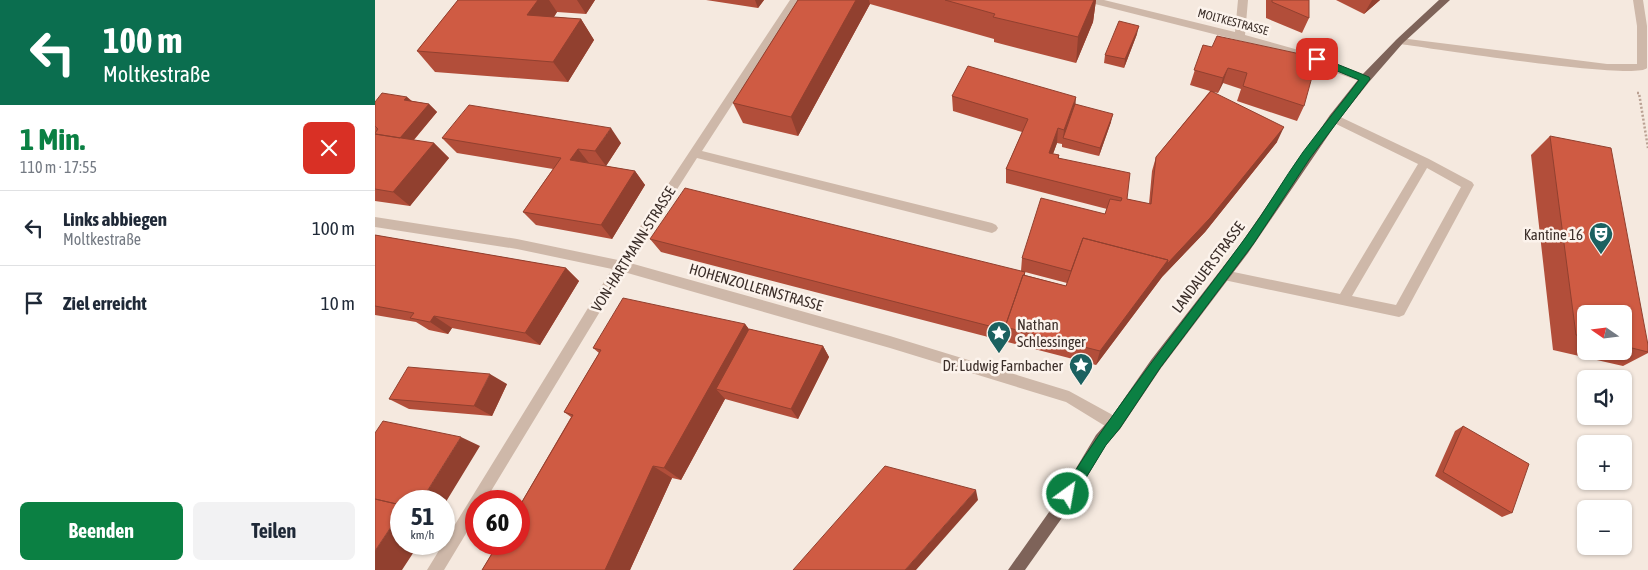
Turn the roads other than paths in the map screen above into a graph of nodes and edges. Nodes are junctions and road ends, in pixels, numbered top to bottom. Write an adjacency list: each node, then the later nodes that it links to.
1 (795, 0): 10 (street, VON-HARTMANN-STRASSE)
2 (1091, 0): 6 (street, MOLTKESTRASSE)
3 (1243, 0): 6 (street)
4 (1445, 0): 7 (main road, LANDAUER STRASSE)
5 (1638, 0): 7 (street)
6 (1240, 36): 8 (street, MOLTKESTRASSE)
7 (1400, 42): 8 (main road, LANDAUER STRASSE)
8 (1365, 79): 9 (main road, LANDAUER STRASSE)
9 (1334, 118): 11 (street); 15 (main road, LANDAUER STRASSE)
10 (694, 153): 13 (street); 14 (street, VON-HARTMANN-STRASSE)
11 (1425, 162): 16 (street); 16 (street)
12 (375, 222): 14 (street, HOHENZOLLERNSTRASSE)
13 (992, 228)
14 (621, 266): 17 (street, HOHENZOLLERNSTRASSE); 18 (street, VON-HARTMANN-STRASSE)
15 (1224, 275): 16 (street); 17 (main road, LANDAUER STRASSE)
16 (1343, 300)
17 (1115, 424): 21 (main road, LANDAUER STRASSE)
18 (484, 490)
19 (465, 521): 20 (street, VON-HARTMANN-STRASSE)
20 (435, 570)
21 (1016, 570)

